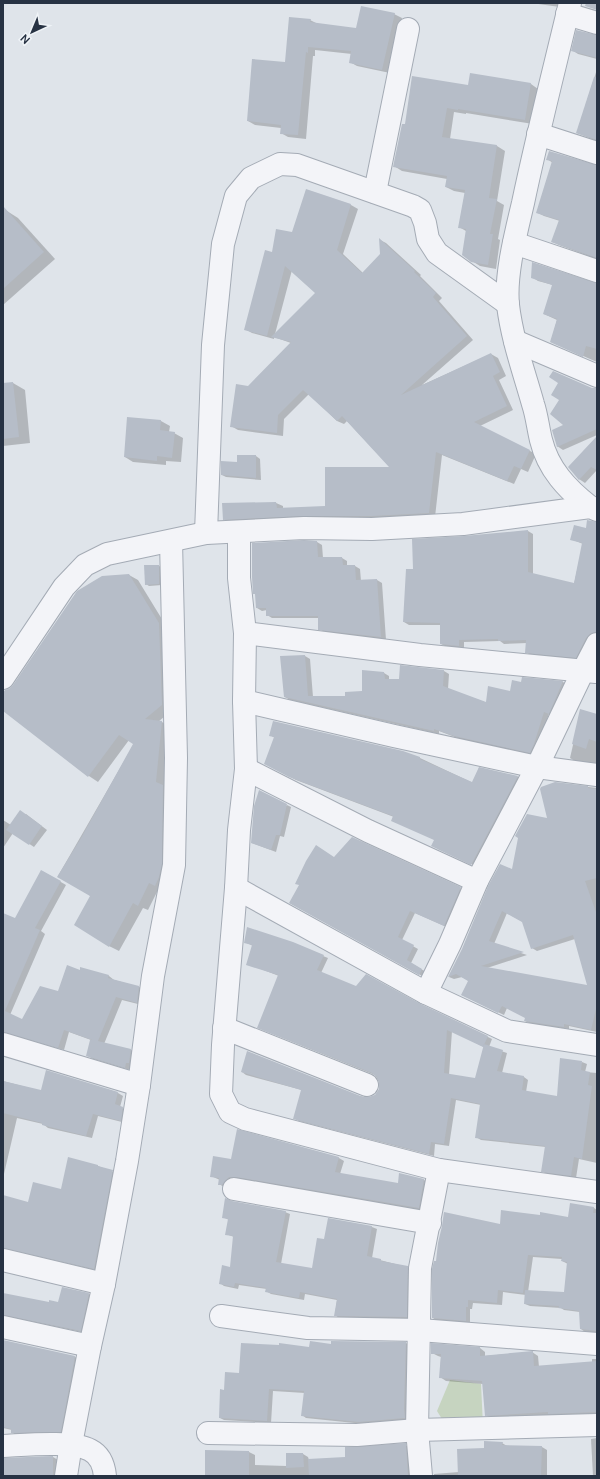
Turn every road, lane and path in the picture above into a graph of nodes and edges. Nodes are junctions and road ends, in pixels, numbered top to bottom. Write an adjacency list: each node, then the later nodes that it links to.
1 (568, 9): 2 (street); 4 (street)
2 (597, 23)
3 (408, 29): 6 (street)
4 (538, 134): 5 (street); 7 (street)
5 (597, 153)
6 (375, 192): 9 (street); 14 (street)
7 (514, 243): 8 (street); 9 (street)
8 (597, 271)
9 (508, 304): 10 (street)
10 (515, 341): 11 (street); 12 (street)
11 (597, 376)
12 (593, 508): 13 (street)
13 (239, 532): 14 (street); 16 (street)
14 (206, 533): 15 (street)
15 (170, 541): 19 (street); 30 (street)
16 (245, 633): 18 (street); 20 (street)
17 (597, 644): 18 (street)
18 (590, 671): 21 (street)
19 (3, 678)
20 (244, 701): 21 (street); 22 (street)
21 (536, 767): 23 (street); 24 (street)
22 (246, 769): 24 (street); 25 (street)
23 (597, 775)
24 (477, 881): 26 (street)
25 (236, 888): 26 (street); 27 (street)
26 (426, 993): 29 (street)
27 (224, 1028): 31 (street); 32 (street)
28 (3, 1044): 30 (street)
29 (597, 1045)
30 (139, 1085): 37 (street)
31 (367, 1085)
32 (439, 1170): 34 (street); 35 (street)
33 (234, 1189): 35 (street)
34 (597, 1192)
35 (430, 1223): 40 (street)
36 (3, 1260): 37 (street)
37 (104, 1284): 42 (street)
38 (222, 1316): 40 (street)
39 (3, 1327): 42 (street)
40 (420, 1330): 41 (street); 44 (street)
41 (597, 1344)
42 (90, 1346): 46 (street)
43 (597, 1425): 44 (street)
44 (416, 1430): 45 (street); 50 (street)
45 (208, 1433)
46 (71, 1444): 47 (street); 48 (street); 49 (street)
47 (3, 1446)
48 (66, 1476)
49 (105, 1476)
50 (421, 1476)

